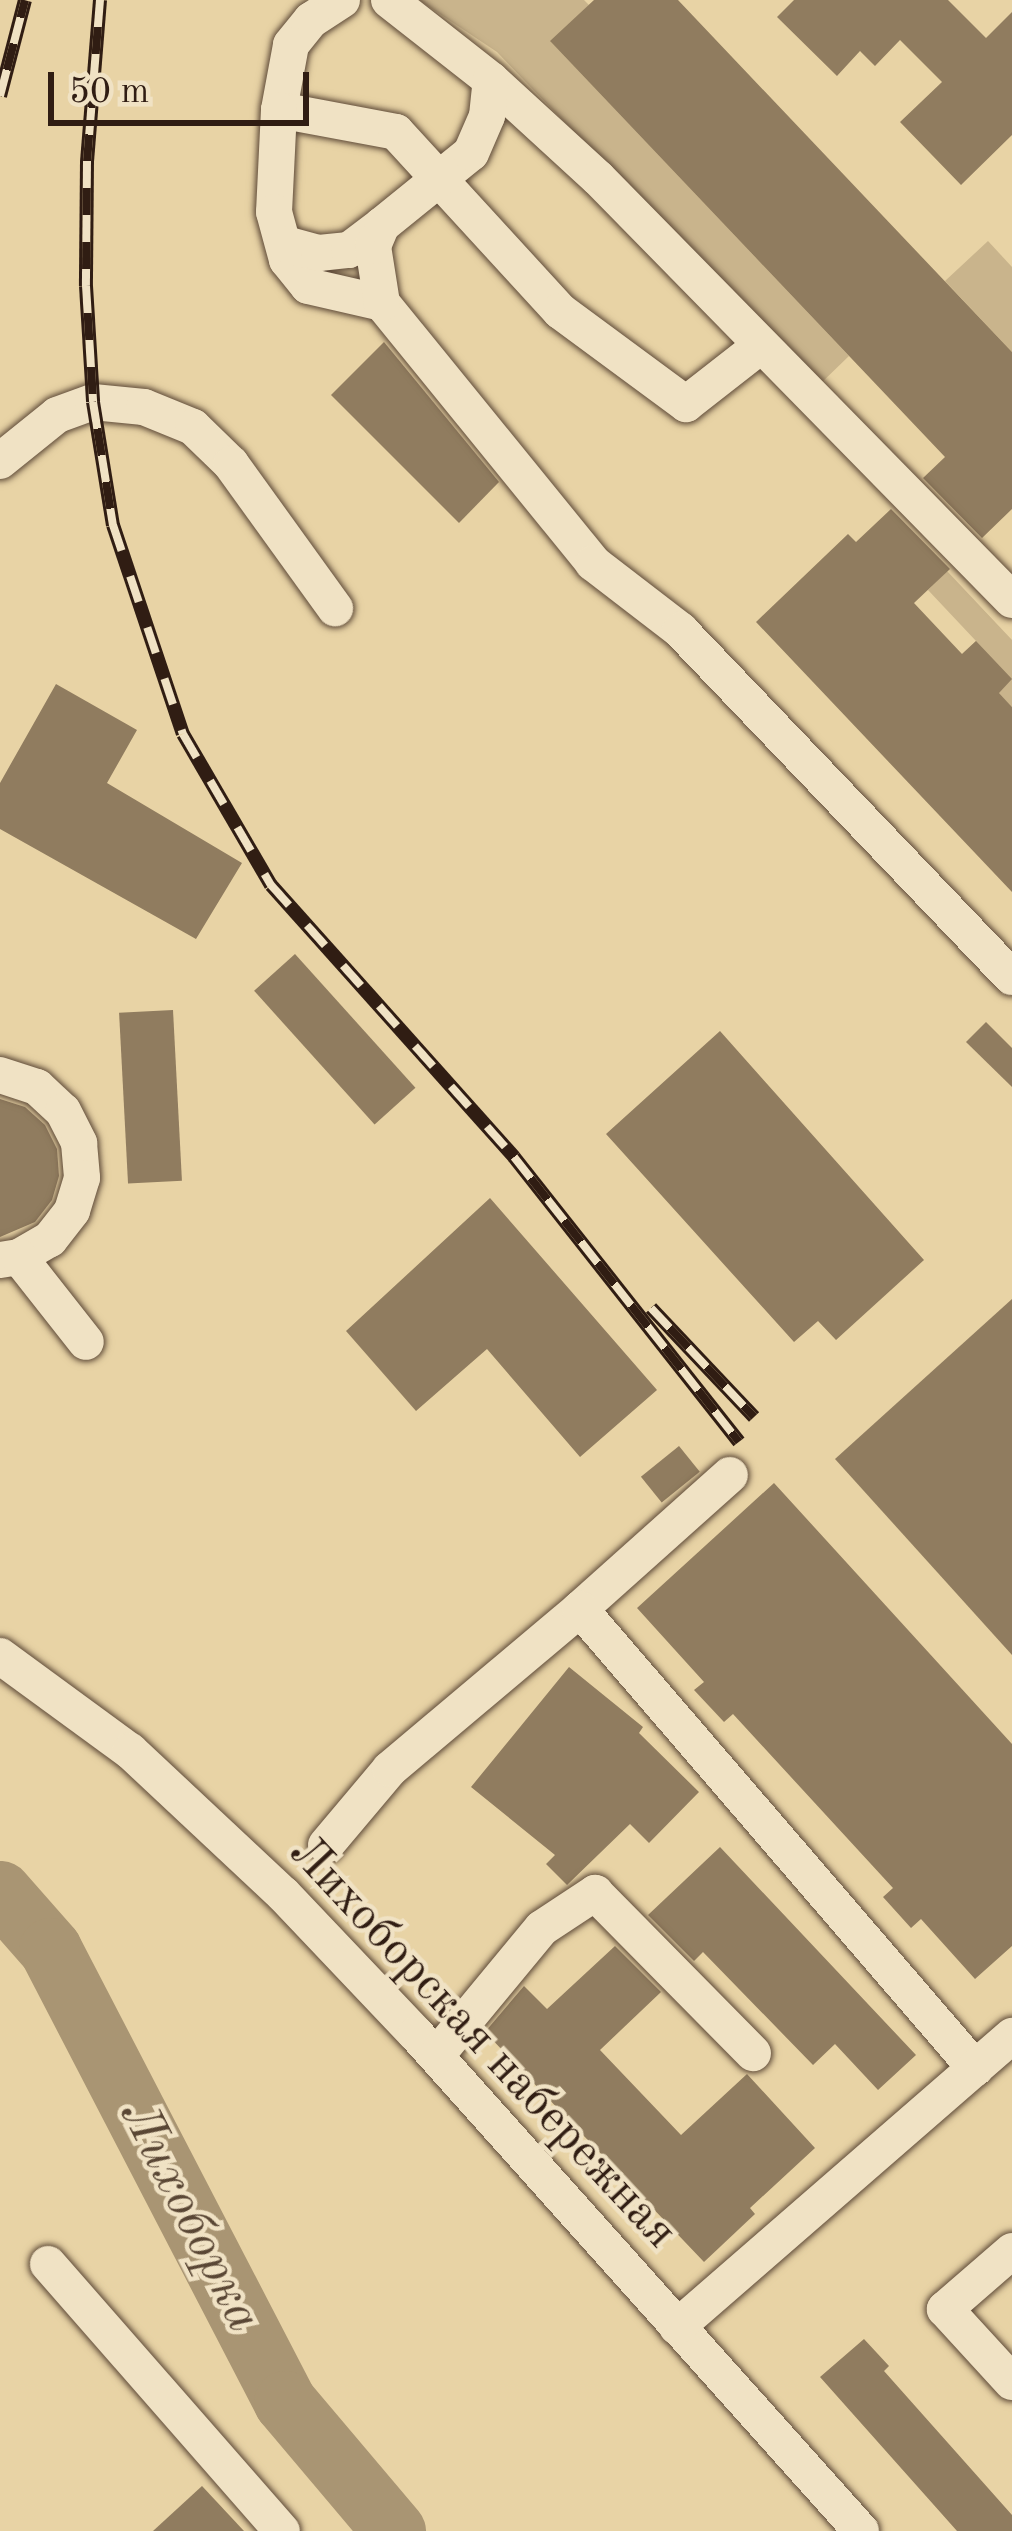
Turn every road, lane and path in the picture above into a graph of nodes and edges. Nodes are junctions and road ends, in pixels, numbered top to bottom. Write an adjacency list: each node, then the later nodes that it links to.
1 (342, 0): 4 (street)
2 (389, 0): 3 (street)
3 (491, 80): 5 (street); 9 (street)
4 (279, 110): 5 (street); 7 (street)
5 (439, 175): 6 (street); 9 (street)
6 (382, 225): 7 (street); 8 (street)
7 (285, 244): 8 (street)
8 (382, 303): 13 (street)
9 (758, 347): 11 (street)
10 (0, 461): 12 (street)
11 (1012, 601)
12 (335, 608)
13 (1012, 977)
14 (0, 1075): 15 (street)
15 (10, 1259): 16 (street)
16 (86, 1342)
17 (730, 1475): 18 (street)
18 (580, 1609): 20 (street); 24 (street)
19 (0, 1655): 23 (street, Лихоборская набережная)
20 (326, 1845)
21 (1012, 2036): 24 (street)
22 (753, 2054): 23 (street)
23 (436, 2056): 27 (street, Лихоборская набережная)
24 (975, 2068): 27 (street)
25 (1012, 2252): 28 (street)
26 (48, 2264): 29 (street)
27 (677, 2327): 30 (street, Лихоборская набережная)
28 (1012, 2382)
29 (283, 2531)
30 (861, 2531)

